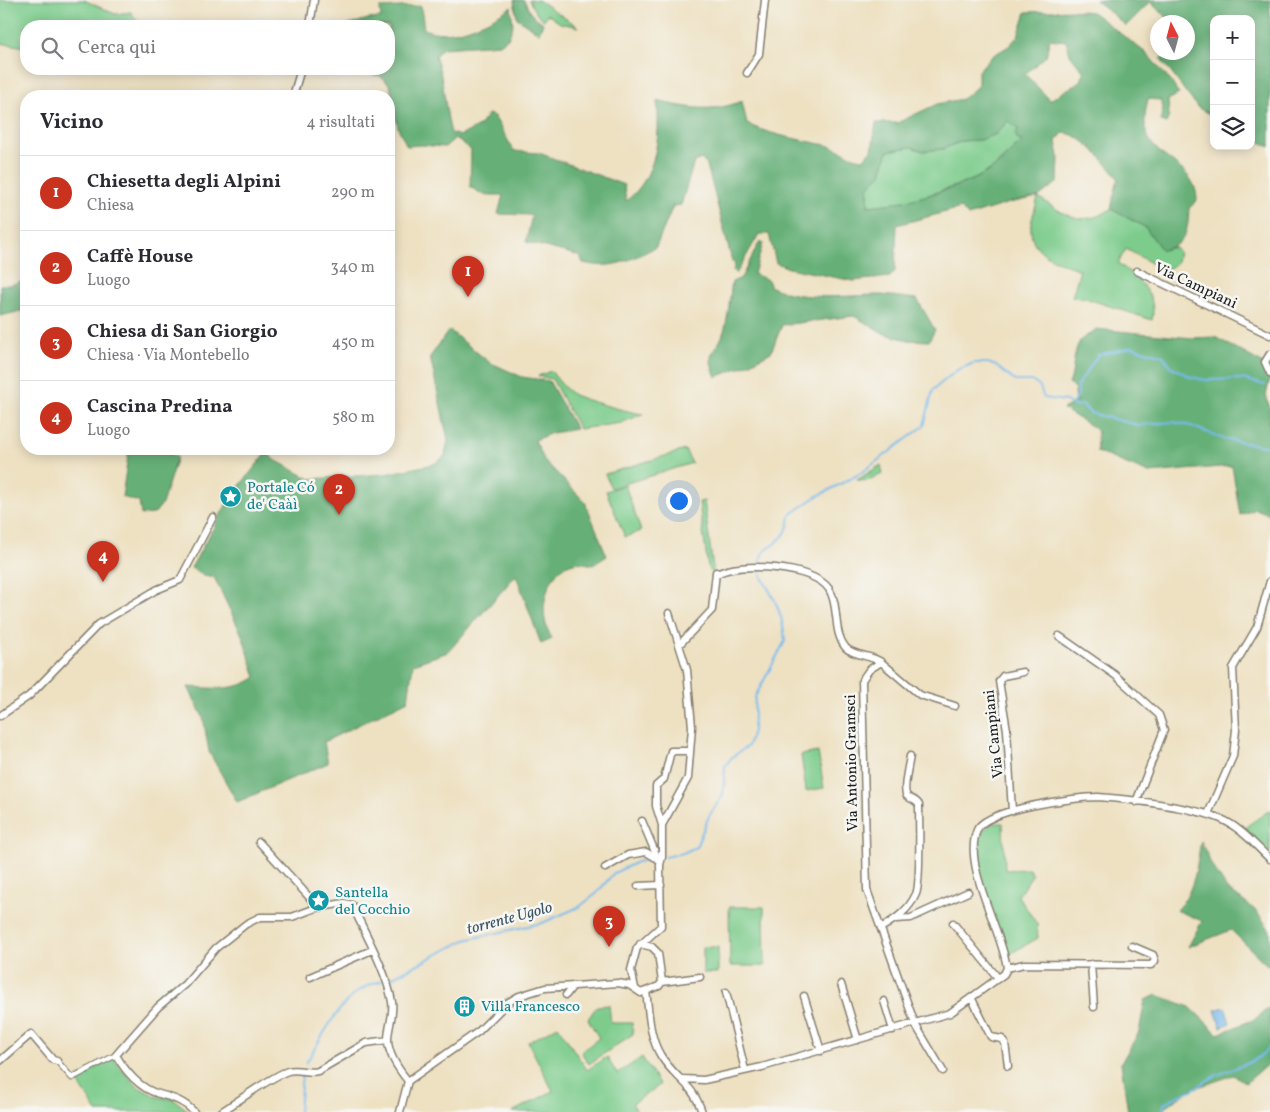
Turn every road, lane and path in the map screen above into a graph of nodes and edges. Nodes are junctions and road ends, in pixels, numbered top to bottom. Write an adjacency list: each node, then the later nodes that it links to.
1 (314, 0): 3 (street)
2 (766, 0): 4 (street)
3 (311, 20)
4 (747, 73)
5 (299, 75): 6 (street)
6 (295, 90)
7 (1137, 271): 8 (street, Via Campiani)
8 (1270, 335)
9 (1270, 354): 10 (street)
10 (1270, 373)
11 (213, 517): 19 (street)
12 (1270, 581): 24 (street)
13 (669, 613): 15 (street)
14 (1059, 636): 22 (street)
15 (679, 644): 16 (street); 20 (street)
16 (881, 662): 18 (street); 37 (street, Via Antonio Gramsci)
17 (1023, 672): 23 (street, Via Campiani)
18 (955, 706)
19 (0, 716)
20 (690, 751): 26 (street); 26 (street)
21 (910, 756): 35 (street)
22 (1136, 802): 23 (street); 24 (street)
23 (1012, 811): 42 (street)
24 (1208, 814): 28 (street)
25 (642, 821): 29 (street)
26 (662, 825): 29 (street)
27 (259, 842): 34 (street)
28 (1270, 859)
29 (659, 860): 30 (street); 31 (street)
30 (605, 868)
31 (661, 885): 32 (street); 38 (street)
32 (638, 886)
33 (968, 892): 35 (street)
34 (316, 908): 40 (street); 62 (street)
35 (896, 919): 37 (street)
36 (953, 923): 45 (street)
37 (881, 928): 57 (street, Via Antonio Gramsci)
38 (640, 944): 46 (street); 49 (street)
39 (1132, 946): 41 (street)
40 (372, 950): 43 (street); 59 (street)
41 (1092, 964): 42 (street); 56 (street)
42 (1007, 968): 45 (street)
43 (310, 976)
44 (700, 977): 46 (street)
45 (998, 978): 54 (street)
46 (661, 984): 50 (street)
47 (841, 984): 60 (street)
48 (573, 986): 49 (street); 52 (street); 70 (street)
49 (635, 988): 50 (street)
50 (644, 992): 68 (street)
51 (726, 992): 66 (street)
52 (566, 995)
53 (804, 996): 61 (street)
54 (972, 999): 57 (street); 65 (street)
55 (884, 1001): 58 (street)
56 (1094, 1007)
57 (915, 1024): 58 (street); 67 (street, Via Antonio Gramsci)
58 (893, 1030): 60 (street)
59 (388, 1040): 70 (street); 73 (street)
60 (858, 1040): 61 (street)
61 (821, 1051): 66 (street)
62 (116, 1055): 63 (street); 72 (street)
63 (57, 1060): 64 (street)
64 (0, 1061)
65 (1008, 1066)
66 (745, 1070): 69 (street)
67 (943, 1071)
68 (682, 1079): 69 (street); 71 (street)
69 (704, 1080): 71 (street)
70 (408, 1081): 74 (street)
71 (693, 1090): 75 (street)
72 (194, 1112)
73 (222, 1112)
74 (400, 1112)
75 (702, 1112)

